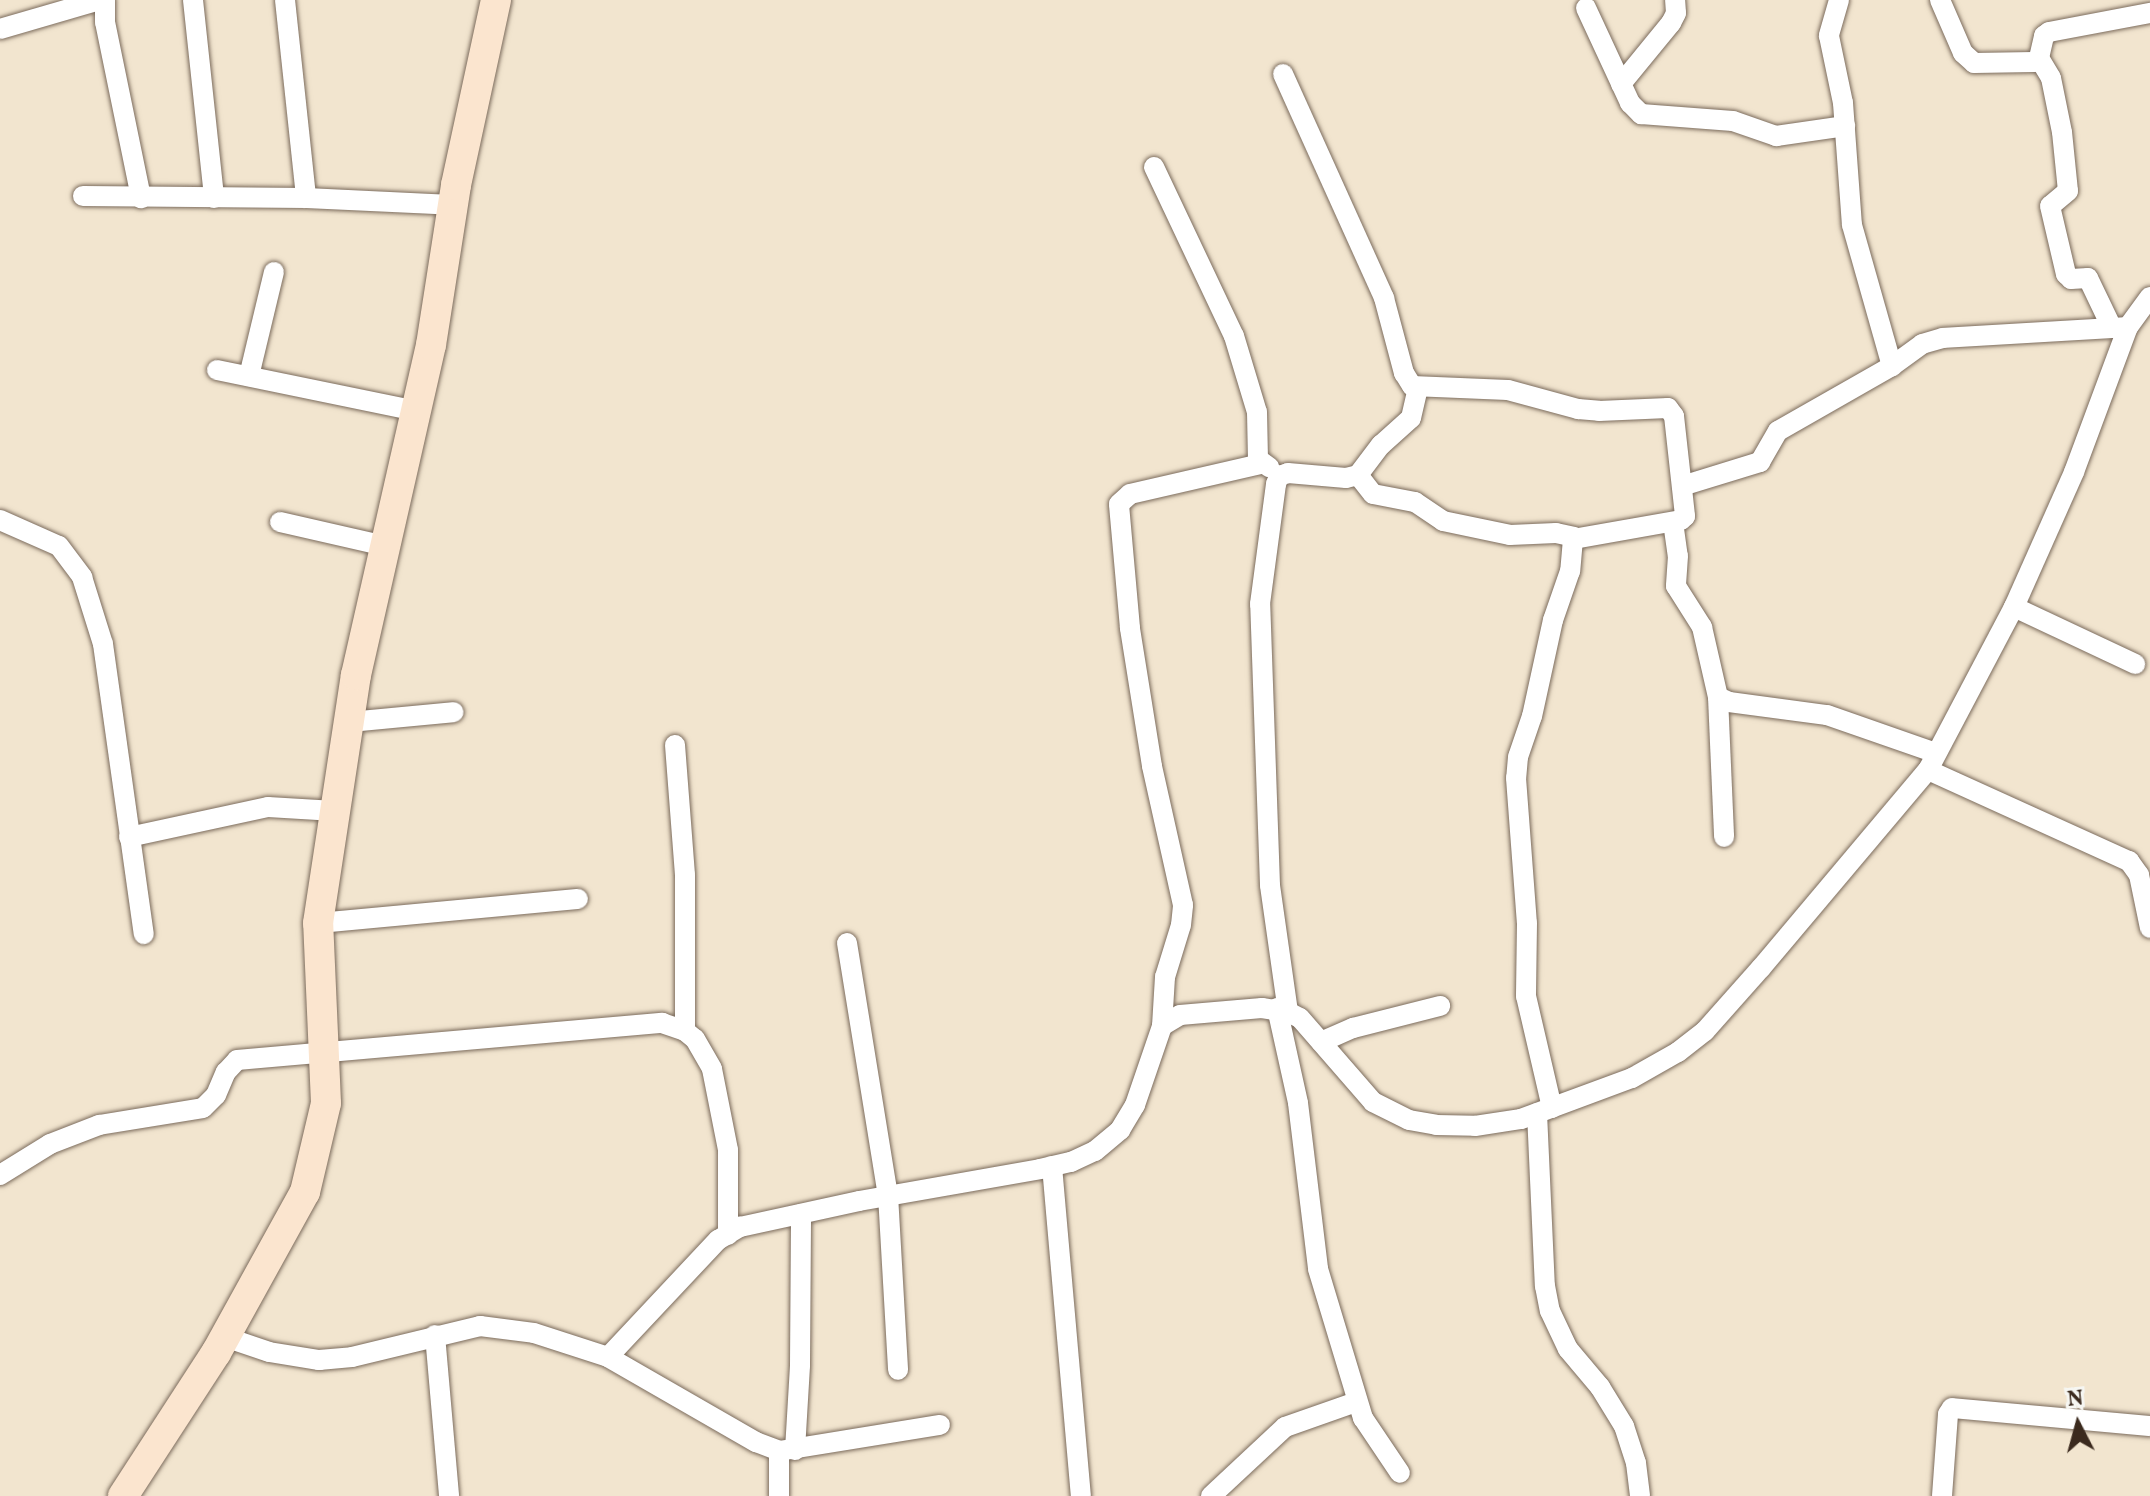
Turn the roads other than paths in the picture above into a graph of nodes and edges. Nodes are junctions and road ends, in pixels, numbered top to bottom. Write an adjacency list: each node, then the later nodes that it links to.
1 (103, 0): 10 (street); 17 (street)
2 (193, 0): 18 (street)
3 (285, 0): 19 (street)
4 (496, 0): 20 (main road)
5 (1675, 0): 13 (street)
6 (1839, 0): 14 (street)
7 (1940, 0): 11 (street)
8 (1586, 8): 13 (street)
9 (2150, 13): 11 (street)
10 (0, 29)
11 (2039, 58): 23 (street)
12 (1283, 74): 27 (street)
13 (1621, 84): 14 (street)
14 (1845, 126): 24 (street)
15 (1154, 167): 29 (street)
16 (83, 196): 17 (street)
17 (141, 198): 18 (street)
18 (214, 198): 19 (street)
19 (306, 198): 20 (street)
20 (452, 205): 28 (main road)
21 (274, 272): 26 (street)
22 (2150, 297): 23 (street)
23 (2120, 327): 24 (street); 38 (street)
24 (1892, 366): 32 (street)
25 (217, 370): 26 (street)
26 (249, 376): 28 (street)
27 (1418, 388): 31 (street); 32 (street)
28 (416, 411): 37 (main road)
29 (1261, 464): 30 (street); 55 (street)
30 (1282, 474): 31 (street); 54 (street)
31 (1358, 475): 36 (street)
32 (1682, 486): 35 (street)
33 (0, 520): 46 (street)
34 (280, 522): 37 (street)
35 (1673, 522): 36 (street); 40 (street)
36 (1575, 537): 59 (street)
37 (385, 546): 42 (main road)
38 (2014, 607): 39 (street); 44 (street)
39 (2135, 664)
40 (1718, 697): 44 (street); 47 (street)
41 (454, 712): 42 (street)
42 (349, 722): 45 (main road)
43 (675, 745): 56 (street)
44 (1932, 762): 50 (street); 59 (street)
45 (335, 811): 46 (street); 49 (main road)
46 (129, 837): 51 (street)
47 (1724, 837)
48 (578, 899): 49 (street)
49 (318, 923): 58 (main road)
50 (2150, 928)
51 (144, 934)
52 (847, 943): 62 (street)
53 (1440, 1006): 57 (street)
54 (1283, 1010): 55 (street); 57 (street); 69 (street)
55 (1162, 1026): 60 (street)
56 (685, 1031): 58 (street); 64 (street)
57 (1321, 1042): 59 (street)
58 (324, 1054): 61 (street); 66 (main road)
59 (1544, 1110): 79 (street)
60 (1052, 1166): 62 (street); 77 (street)
61 (0, 1175)
62 (888, 1195): 63 (street); 68 (street)
63 (801, 1214): 64 (street); 72 (street)
64 (728, 1235): 67 (street)
65 (435, 1335): 66 (street); 67 (street); 75 (street)
66 (225, 1337): 74 (main road)
67 (608, 1357): 72 (street)
68 (898, 1370)
69 (1356, 1402): 73 (street); 78 (street)
70 (940, 1425): 72 (street)
71 (2150, 1426): 80 (street)
72 (787, 1450): 76 (street)
73 (1400, 1473)
74 (123, 1496)
75 (449, 1496)
76 (779, 1496)
77 (1081, 1496)
78 (1211, 1496)
79 (1640, 1496)
80 (1942, 1496)

